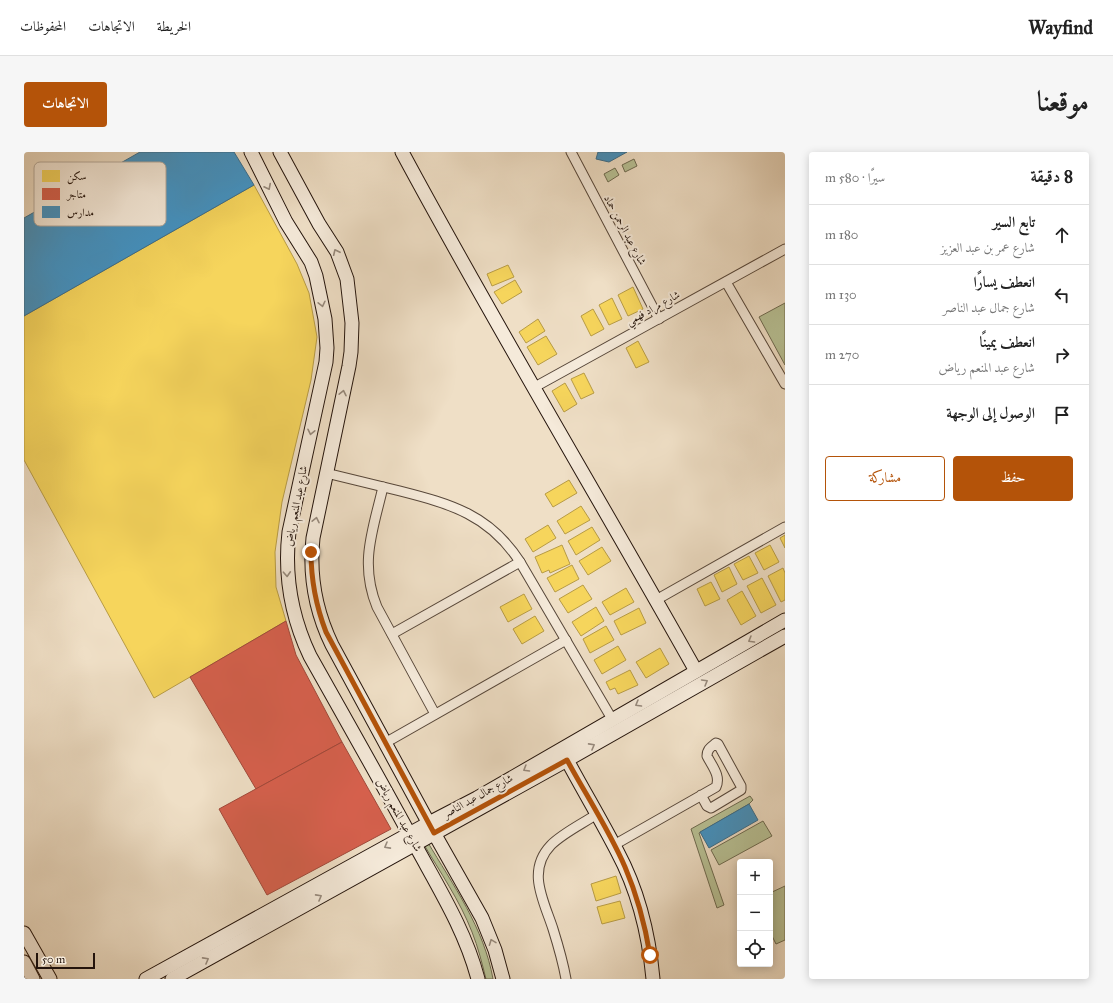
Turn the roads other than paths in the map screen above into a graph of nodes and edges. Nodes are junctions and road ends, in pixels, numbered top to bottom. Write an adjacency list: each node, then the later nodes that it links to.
1 (251, 152): 27 (street, شارع عبد المنعم رياض, one-way to 27)
2 (280, 152): 10 (street, شارع عبد المنعم رياض, one-way to 2)
3 (402, 152): 9 (street)
4 (571, 152): 7 (street, شارع عبد الرحمن حماد)
5 (785, 249): 6 (street, شارع مراد فهمي)
6 (726, 282): 7 (street, شارع مراد فهمي); 8 (street)
7 (658, 319): 9 (street, شارع مراد فهمي)
8 (785, 384)
9 (533, 388): 14 (street)
10 (326, 473): 11 (street); 22 (street, شارع عبد المنعم رياض, one-way to 10)
11 (383, 487): 13 (street); 16 (street)
12 (785, 527): 14 (street)
13 (520, 562): 16 (street); 18 (street)
14 (656, 600): 19 (street)
15 (785, 620): 19 (street, شارع جمال عبد الناصر, one-way to 19)
16 (392, 634): 20 (street)
17 (785, 636): 23 (street, شارع جمال عبد الناصر, one-way to 17)
18 (566, 640): 20 (street); 21 (street)
19 (696, 671): 21 (street, شارع جمال عبد الناصر, one-way to 21)
20 (435, 714): 22 (street)
21 (612, 720): 26 (street, شارع جمال عبد الناصر, one-way to 26)
22 (385, 743): 26 (street, شارع عبد المنعم رياض)
23 (567, 760): 25 (street); 26 (street, شارع جمال عبد الناصر)
24 (701, 795): 24 (street); 28 (street)
25 (597, 814): 28 (street); 37 (street)
26 (432, 828): 27 (street, شارع جمال عبد الناصر); 36 (street, شارع عبد المنعم رياض, one-way to 26)
27 (413, 839): 33 (street, شارع جمال عبد الناصر, one-way to 33); 34 (street, شارع جمال عبد الناصر, one-way to 27); 35 (street, شارع عبد المنعم رياض)
28 (614, 845): 38 (street)
29 (25, 938): 32 (street)
30 (24, 962): 31 (street)
31 (33, 979)
32 (50, 979)
33 (146, 979)
34 (172, 979)
35 (478, 979)
36 (503, 979)
37 (566, 979)
38 (653, 979)

